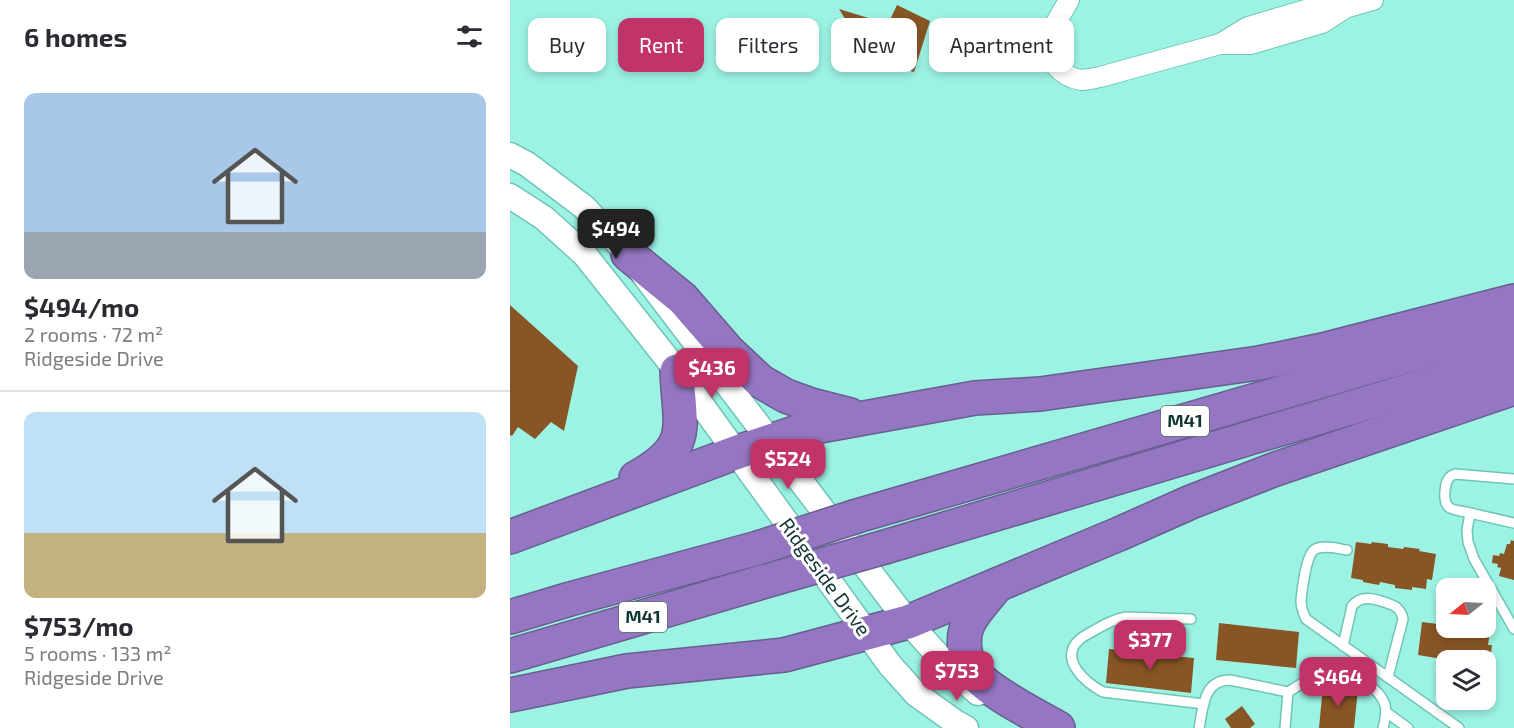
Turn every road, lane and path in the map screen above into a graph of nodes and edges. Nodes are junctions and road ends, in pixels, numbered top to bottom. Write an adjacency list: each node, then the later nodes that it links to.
1 (1069, 0): 2 (street)
2 (1373, 0)
3 (510, 155): 5 (street, Ridgeside Drive)
4 (510, 196): 9 (street, Ridgeside Drive)
5 (628, 254): 11 (highway); 12 (street, Ridgeside Drive)
6 (1514, 301): 11 (highway)
7 (1514, 327): 21 (highway, M41, bridge)
8 (1514, 358): 27 (highway, M41, bridge)
9 (677, 370): 13 (street, Ridgeside Drive); 15 (highway)
10 (1514, 388): 20 (highway)
11 (861, 418): 12 (highway)
12 (771, 441): 13 (highway); 23 (street, Ridgeside Drive)
13 (735, 453): 15 (highway); 25 (street, Ridgeside Drive)
14 (1514, 479): 16 (lane)
15 (586, 508): 18 (highway)
16 (1470, 513): 17 (lane); 24 (lane)
17 (1514, 523)
18 (510, 537)
19 (1347, 550): 26 (lane)
20 (998, 584): 23 (highway); 35 (highway)
21 (510, 617)
22 (1191, 620): 31 (lane)
23 (908, 622): 25 (highway); 34 (street, Ridgeside Drive)
24 (1514, 629)
25 (867, 634): 30 (highway); 33 (street, Ridgeside Drive)
26 (1343, 646): 28 (lane); 28 (lane)
27 (510, 656)
28 (1388, 677): 40 (lane)
29 (1288, 692): 31 (lane); 32 (lane); 37 (lane)
30 (510, 695)
31 (1204, 704): 36 (lane)
32 (1386, 712): 38 (lane); 39 (lane)
33 (966, 728)
34 (1045, 728)
35 (1058, 728)
36 (1199, 728)
37 (1285, 728)
38 (1383, 728)
39 (1408, 728)
40 (1459, 728)

